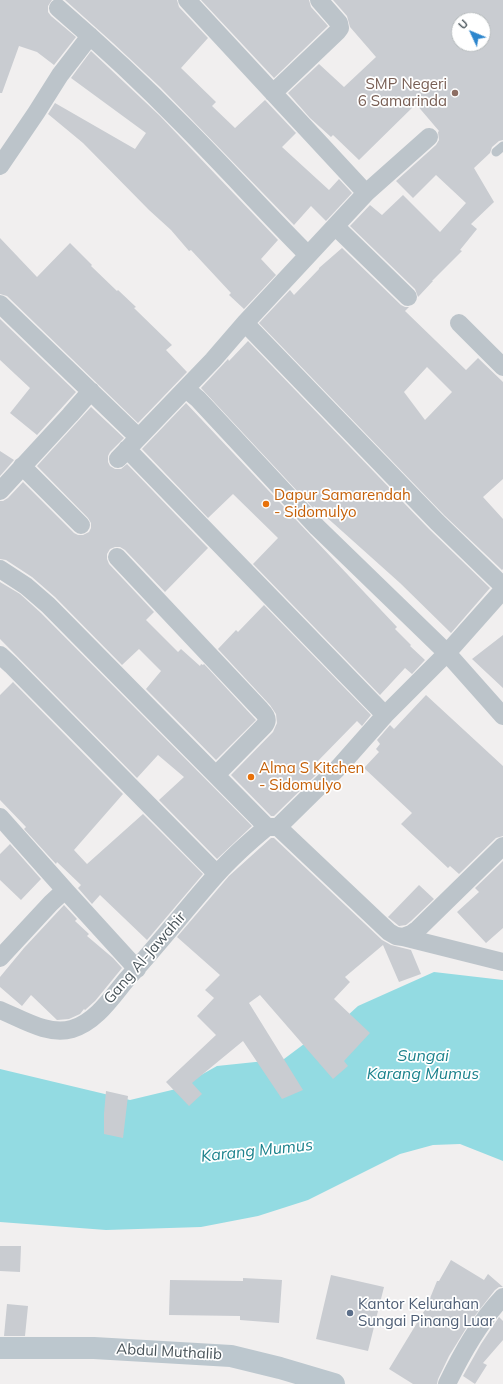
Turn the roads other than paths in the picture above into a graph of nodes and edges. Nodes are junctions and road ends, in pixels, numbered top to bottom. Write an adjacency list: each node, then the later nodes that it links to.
1 (187, 0): 5 (street)
2 (319, 0): 5 (street)
3 (58, 8): 4 (street)
4 (90, 36): 7 (street); 10 (street)
5 (273, 93): 8 (street)
6 (429, 137): 8 (street)
7 (3, 162)
8 (366, 193): 9 (street)
9 (335, 226): 10 (street); 11 (street)
10 (308, 255): 13 (street)
11 (408, 297)
12 (0, 304): 17 (street)
13 (245, 323): 16 (street); 24 (street)
14 (459, 323): 15 (street)
15 (503, 367)
16 (186, 389): 18 (street); 26 (street)
17 (91, 391): 18 (street); 19 (street)
18 (128, 448): 28 (street)
19 (22, 466): 20 (street); 21 (street)
20 (0, 491)
21 (81, 525)
22 (116, 557): 30 (street)
23 (0, 569): 30 (street)
24 (503, 586)
25 (503, 590): 26 (street, Gang Al-Jawahir)
26 (447, 653): 28 (street, Gang Al-Jawahir); 29 (street)
27 (0, 655): 34 (street)
28 (385, 715): 32 (street, Gang Al-Jawahir)
29 (503, 716)
30 (216, 775): 32 (street)
31 (0, 817): 35 (street)
32 (272, 827): 34 (street, Gang Al-Jawahir); 36 (street)
33 (503, 846): 36 (street)
34 (217, 874): 39 (street, Gang Al-Jawahir)
35 (65, 890): 37 (street); 39 (street)
36 (403, 937): 38 (street)
37 (0, 958)
38 (503, 962)
39 (137, 969): 40 (street, Gang Al-Jawahir)
40 (0, 1010)
41 (503, 1297): 44 (street)
42 (0, 1348): 43 (street, Abdul Muthalib)
43 (334, 1384)
44 (447, 1384)

